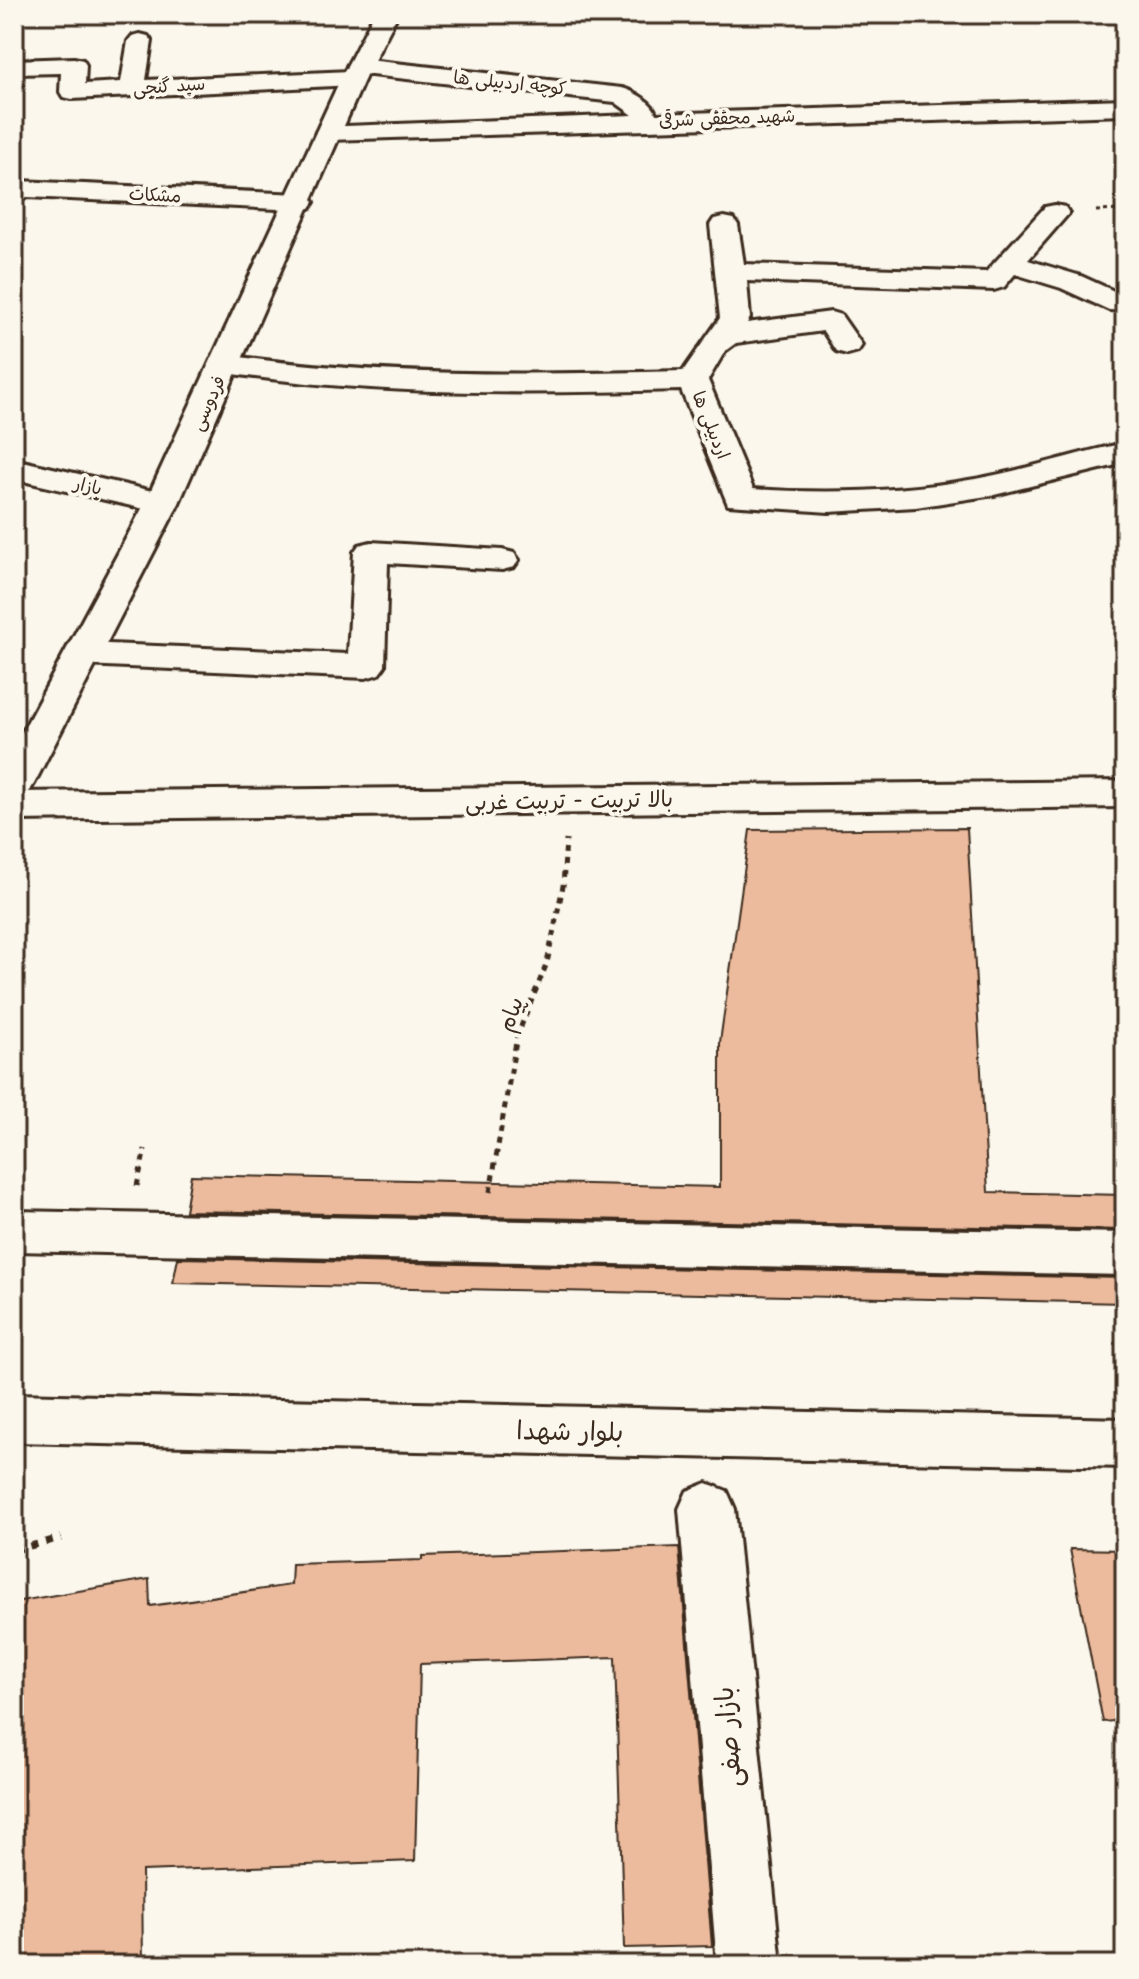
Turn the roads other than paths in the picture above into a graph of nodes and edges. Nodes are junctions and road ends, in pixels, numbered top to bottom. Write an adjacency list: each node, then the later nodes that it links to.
1 (386, 14): 4 (street, فردوسی)
2 (140, 41): 5 (street)
3 (14, 67): 5 (street, سید گنجی)
4 (356, 72): 5 (street, سید گنجی); 7 (street, کوچه اردبیلی ها); 8 (street, فردوسی)
5 (132, 89)
6 (1125, 107): 7 (street, شهید محققی شرقی)
7 (652, 120): 8 (street, شهید محققی شرقی)
8 (329, 132): 10 (street, فردوسی)
9 (14, 196): 10 (street, مشکات)
10 (300, 202): 18 (street, فردوسی)
11 (1055, 213): 13 (street)
12 (724, 225): 14 (street)
13 (1011, 264): 14 (street); 15 (street)
14 (731, 272): 16 (street)
15 (1119, 304)
16 (727, 335): 17 (street); 19 (street)
17 (847, 345)
18 (226, 364): 19 (street, اردبیلی ها); 22 (street, فردوسی)
19 (693, 380): 20 (street, اردبیلی ها)
20 (1125, 453)
21 (14, 469): 22 (street, بازار)
22 (162, 503): 24 (street, فردوسی)
23 (502, 560): 24 (street)
24 (84, 654): 25 (street, فردوسی)
25 (14, 784)
26 (1125, 794): 27 (street, بالا تربیت - تربیت غربی)
27 (14, 806)
28 (14, 1231): 29 (street)
29 (1125, 1254)
30 (14, 1418): 31 (street, بلوار شهدا)
31 (1125, 1443)
32 (707, 1509): 33 (street, بازار صفی)
33 (749, 1965)

